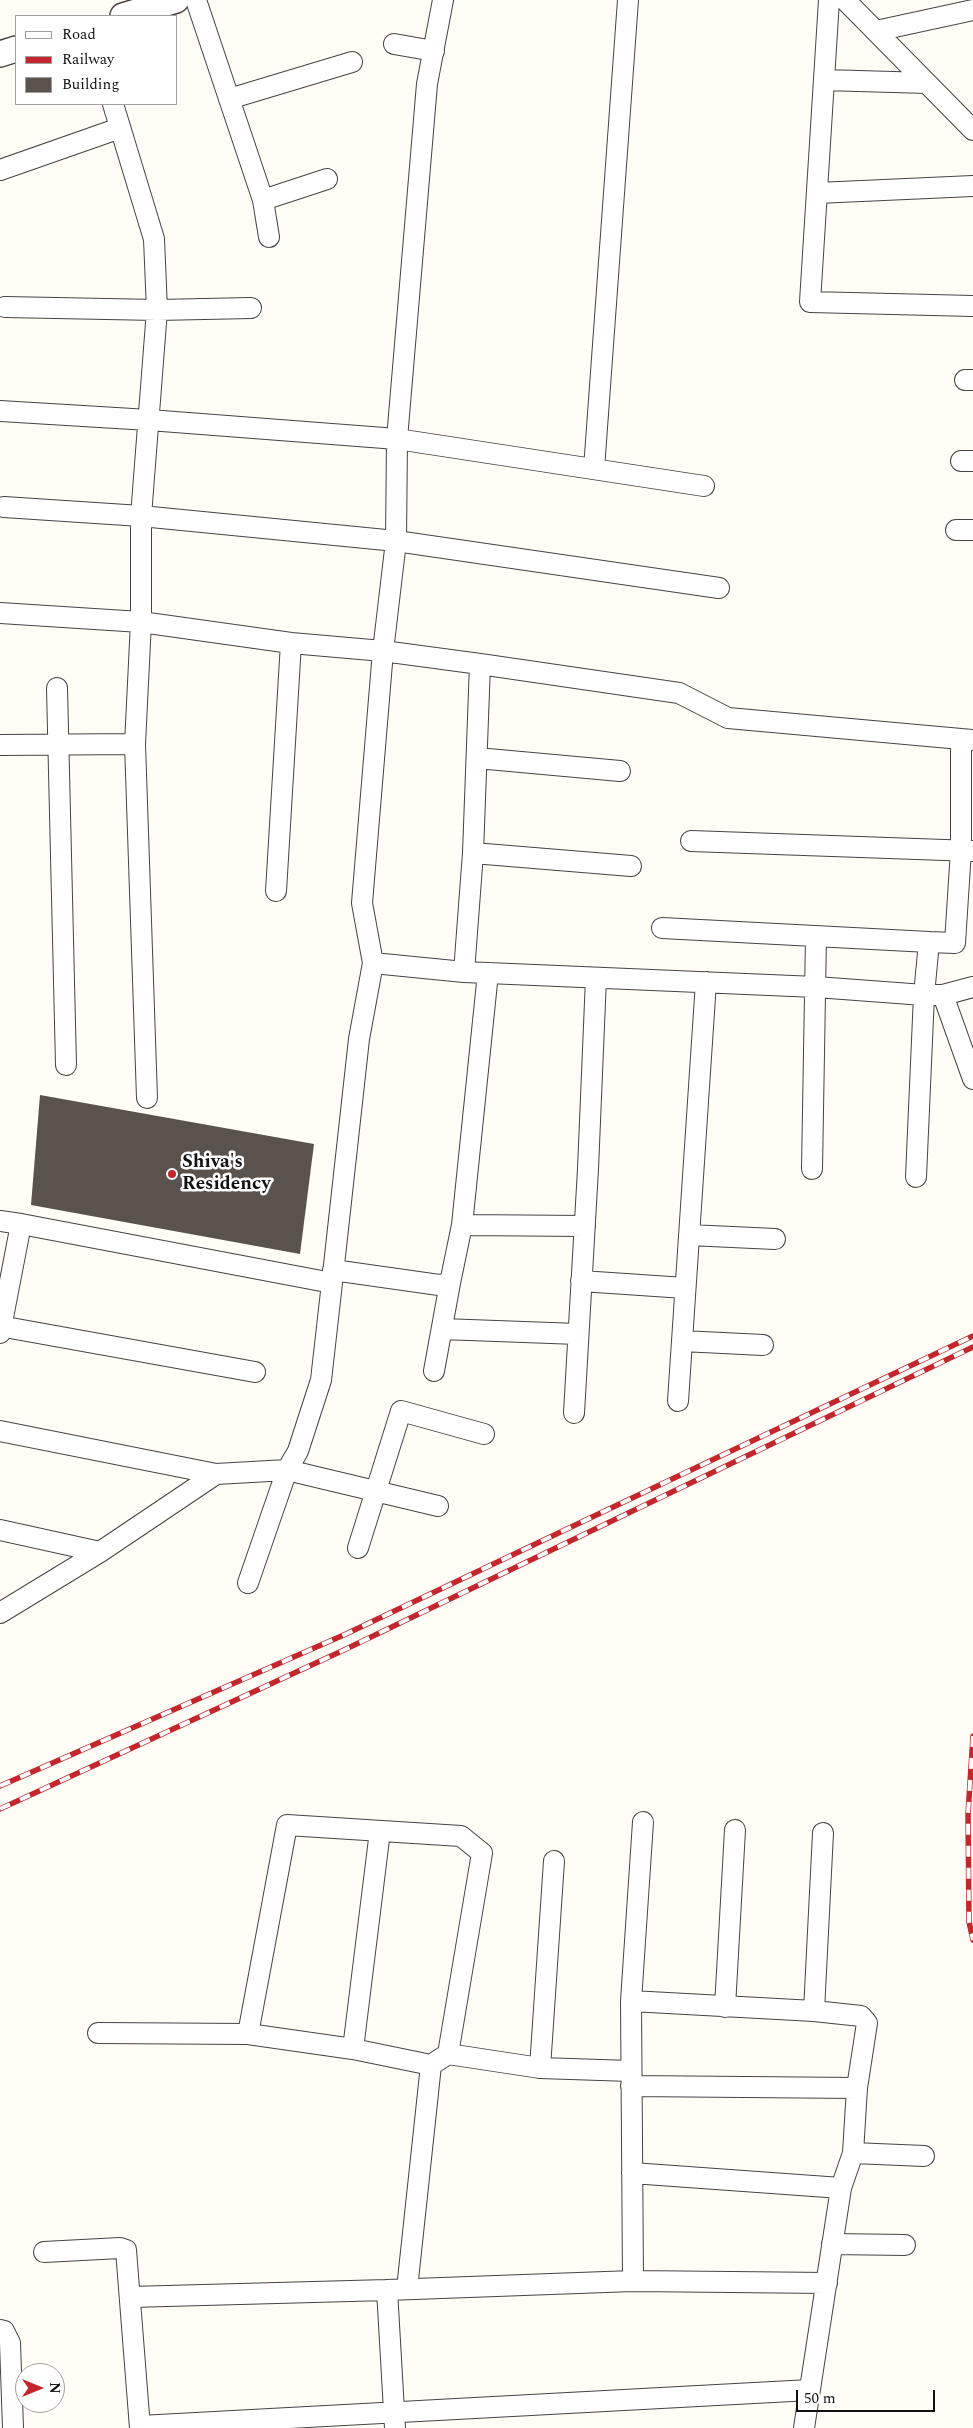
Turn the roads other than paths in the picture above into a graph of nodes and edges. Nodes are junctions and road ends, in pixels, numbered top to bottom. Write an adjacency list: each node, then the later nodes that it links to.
1 (176, 0): 8 (street)
2 (196, 0): 17 (street)
3 (442, 0): 12 (street)
4 (628, 0): 34 (street)
5 (829, 0): 15 (street)
6 (845, 0): 9 (street)
7 (973, 10): 9 (street)
8 (126, 15)
9 (876, 31): 16 (street)
10 (394, 44): 12 (street)
11 (15, 49): 13 (street)
12 (434, 51): 33 (street)
13 (0, 54)
14 (352, 62): 17 (street)
15 (824, 80): 16 (street); 24 (street)
16 (927, 83): 20 (street)
17 (229, 99): 25 (street)
18 (113, 105): 19 (street)
19 (120, 128): 21 (street); 30 (street)
20 (973, 130)
21 (0, 170)
22 (327, 179): 25 (street)
23 (973, 186): 24 (street)
24 (817, 193): 27 (street)
25 (263, 200): 26 (street)
26 (269, 237)
27 (973, 306)
28 (5, 307): 30 (street)
29 (252, 308): 30 (street)
30 (157, 310): 32 (street)
31 (0, 411): 32 (street)
32 (149, 420): 33 (street); 37 (street)
33 (397, 439): 34 (street); 38 (street)
34 (594, 469): 35 (street)
35 (704, 486)
36 (4, 507): 37 (street)
37 (141, 516): 38 (street); 41 (street)
38 (396, 541): 39 (street); 43 (street)
39 (718, 588)
40 (0, 612): 41 (street)
41 (141, 622): 42 (street); 49 (street)
42 (291, 643): 43 (street); 56 (street)
43 (383, 651): 44 (street); 61 (street)
44 (480, 664): 46 (street); 50 (street)
45 (57, 688): 48 (street)
46 (967, 740): 53 (street)
47 (0, 744): 48 (street)
48 (58, 744): 49 (street); 69 (street)
49 (135, 744): 71 (street)
50 (477, 758): 51 (street); 54 (street)
51 (620, 771)
52 (691, 841): 53 (street)
53 (967, 851): 60 (street)
54 (474, 853): 55 (street); 62 (street)
55 (631, 866)
56 (276, 891)
57 (662, 928): 58 (street)
58 (816, 936): 59 (street); 66 (street)
59 (928, 942): 60 (street); 68 (street)
60 (964, 944)
61 (373, 963): 62 (street); 80 (street)
62 (464, 972): 63 (street)
63 (488, 973): 64 (street); 76 (street)
64 (596, 978): 65 (street); 77 (street)
65 (706, 982): 66 (street); 78 (street)
66 (816, 987): 68 (street); 72 (street)
67 (973, 987): 68 (street)
68 (933, 995): 70 (street); 73 (street)
69 (66, 1065)
70 (973, 1079)
71 (147, 1098)
72 (812, 1169)
73 (916, 1178)
74 (0, 1221): 75 (street)
75 (21, 1224): 80 (street); 84 (street)
76 (462, 1225): 77 (street); 82 (street)
77 (585, 1226): 81 (street)
78 (689, 1234): 79 (street); 83 (street)
79 (775, 1239)
80 (332, 1276): 82 (street); 95 (street)
81 (581, 1281): 83 (street); 86 (street)
82 (450, 1283): 85 (street)
83 (685, 1288): 87 (street)
84 (0, 1328): 90 (street)
85 (442, 1329): 86 (street); 89 (street)
86 (578, 1334): 92 (street)
87 (682, 1341): 88 (street); 91 (street)
88 (763, 1345)
89 (434, 1371)
90 (256, 1372)
91 (678, 1401)
92 (574, 1413)
93 (0, 1431): 96 (street)
94 (484, 1434): 97 (street)
95 (287, 1470): 96 (street); 97 (street); 102 (street)
96 (216, 1474): 101 (street)
97 (376, 1491): 98 (street); 100 (street)
98 (438, 1506)
99 (0, 1530): 101 (street)
100 (358, 1548)
101 (100, 1552): 103 (street)
102 (248, 1583)
103 (0, 1613)
104 (643, 1822): 109 (street)
105 (735, 1830): 110 (street)
106 (380, 1831): 113 (street); 114 (street); 115 (street)
107 (823, 1833): 111 (street)
108 (554, 1861): 117 (street)
109 (631, 2001): 110 (street); 118 (street)
110 (725, 2007): 111 (street)
111 (814, 2011): 119 (street)
112 (98, 2033): 113 (street)
113 (248, 2034): 114 (street)
114 (352, 2049): 116 (street)
115 (448, 2054): 116 (street); 117 (street)
116 (431, 2065): 129 (street)
117 (540, 2068): 118 (street)
118 (631, 2079): 119 (street); 122 (street)
119 (857, 2088): 120 (street)
120 (853, 2153): 121 (street); 123 (street)
121 (924, 2156)
122 (632, 2173): 123 (street); 127 (street)
123 (841, 2188): 124 (street)
124 (832, 2244): 125 (street); 128 (street)
125 (905, 2245)
126 (44, 2252): 131 (street)
127 (632, 2282): 128 (street); 129 (street)
128 (827, 2284): 133 (street)
129 (408, 2289): 130 (street)
130 (387, 2290): 131 (street); 134 (street)
131 (130, 2297): 135 (street)
132 (0, 2330): 136 (street)
133 (810, 2390): 134 (street); 137 (street)
134 (395, 2420): 135 (street)
135 (140, 2427)
136 (13, 2428)
137 (804, 2428)

